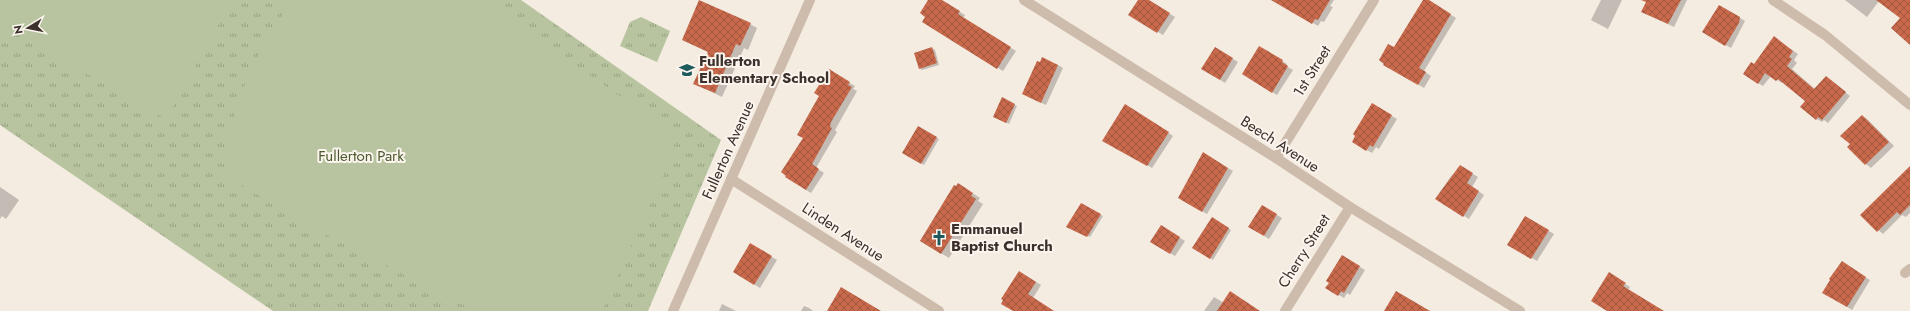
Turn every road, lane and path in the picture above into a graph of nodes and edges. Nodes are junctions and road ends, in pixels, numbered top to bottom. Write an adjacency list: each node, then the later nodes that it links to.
1 (810, 0): 7 (street, Fullerton Avenue)
2 (1024, 0): 6 (street, Beech Avenue)
3 (1374, 0): 6 (street, 1st Street)
4 (1773, 0): 5 (street)
5 (1910, 105)
6 (1276, 158): 8 (street, Beech Avenue)
7 (731, 178): 9 (street, Fullerton Avenue); 10 (street, Linden Avenue)
8 (1350, 207): 11 (street, Cherry Street); 12 (street, Beech Avenue)
9 (673, 311)
10 (939, 311)
11 (1285, 311)
12 (1520, 311)

